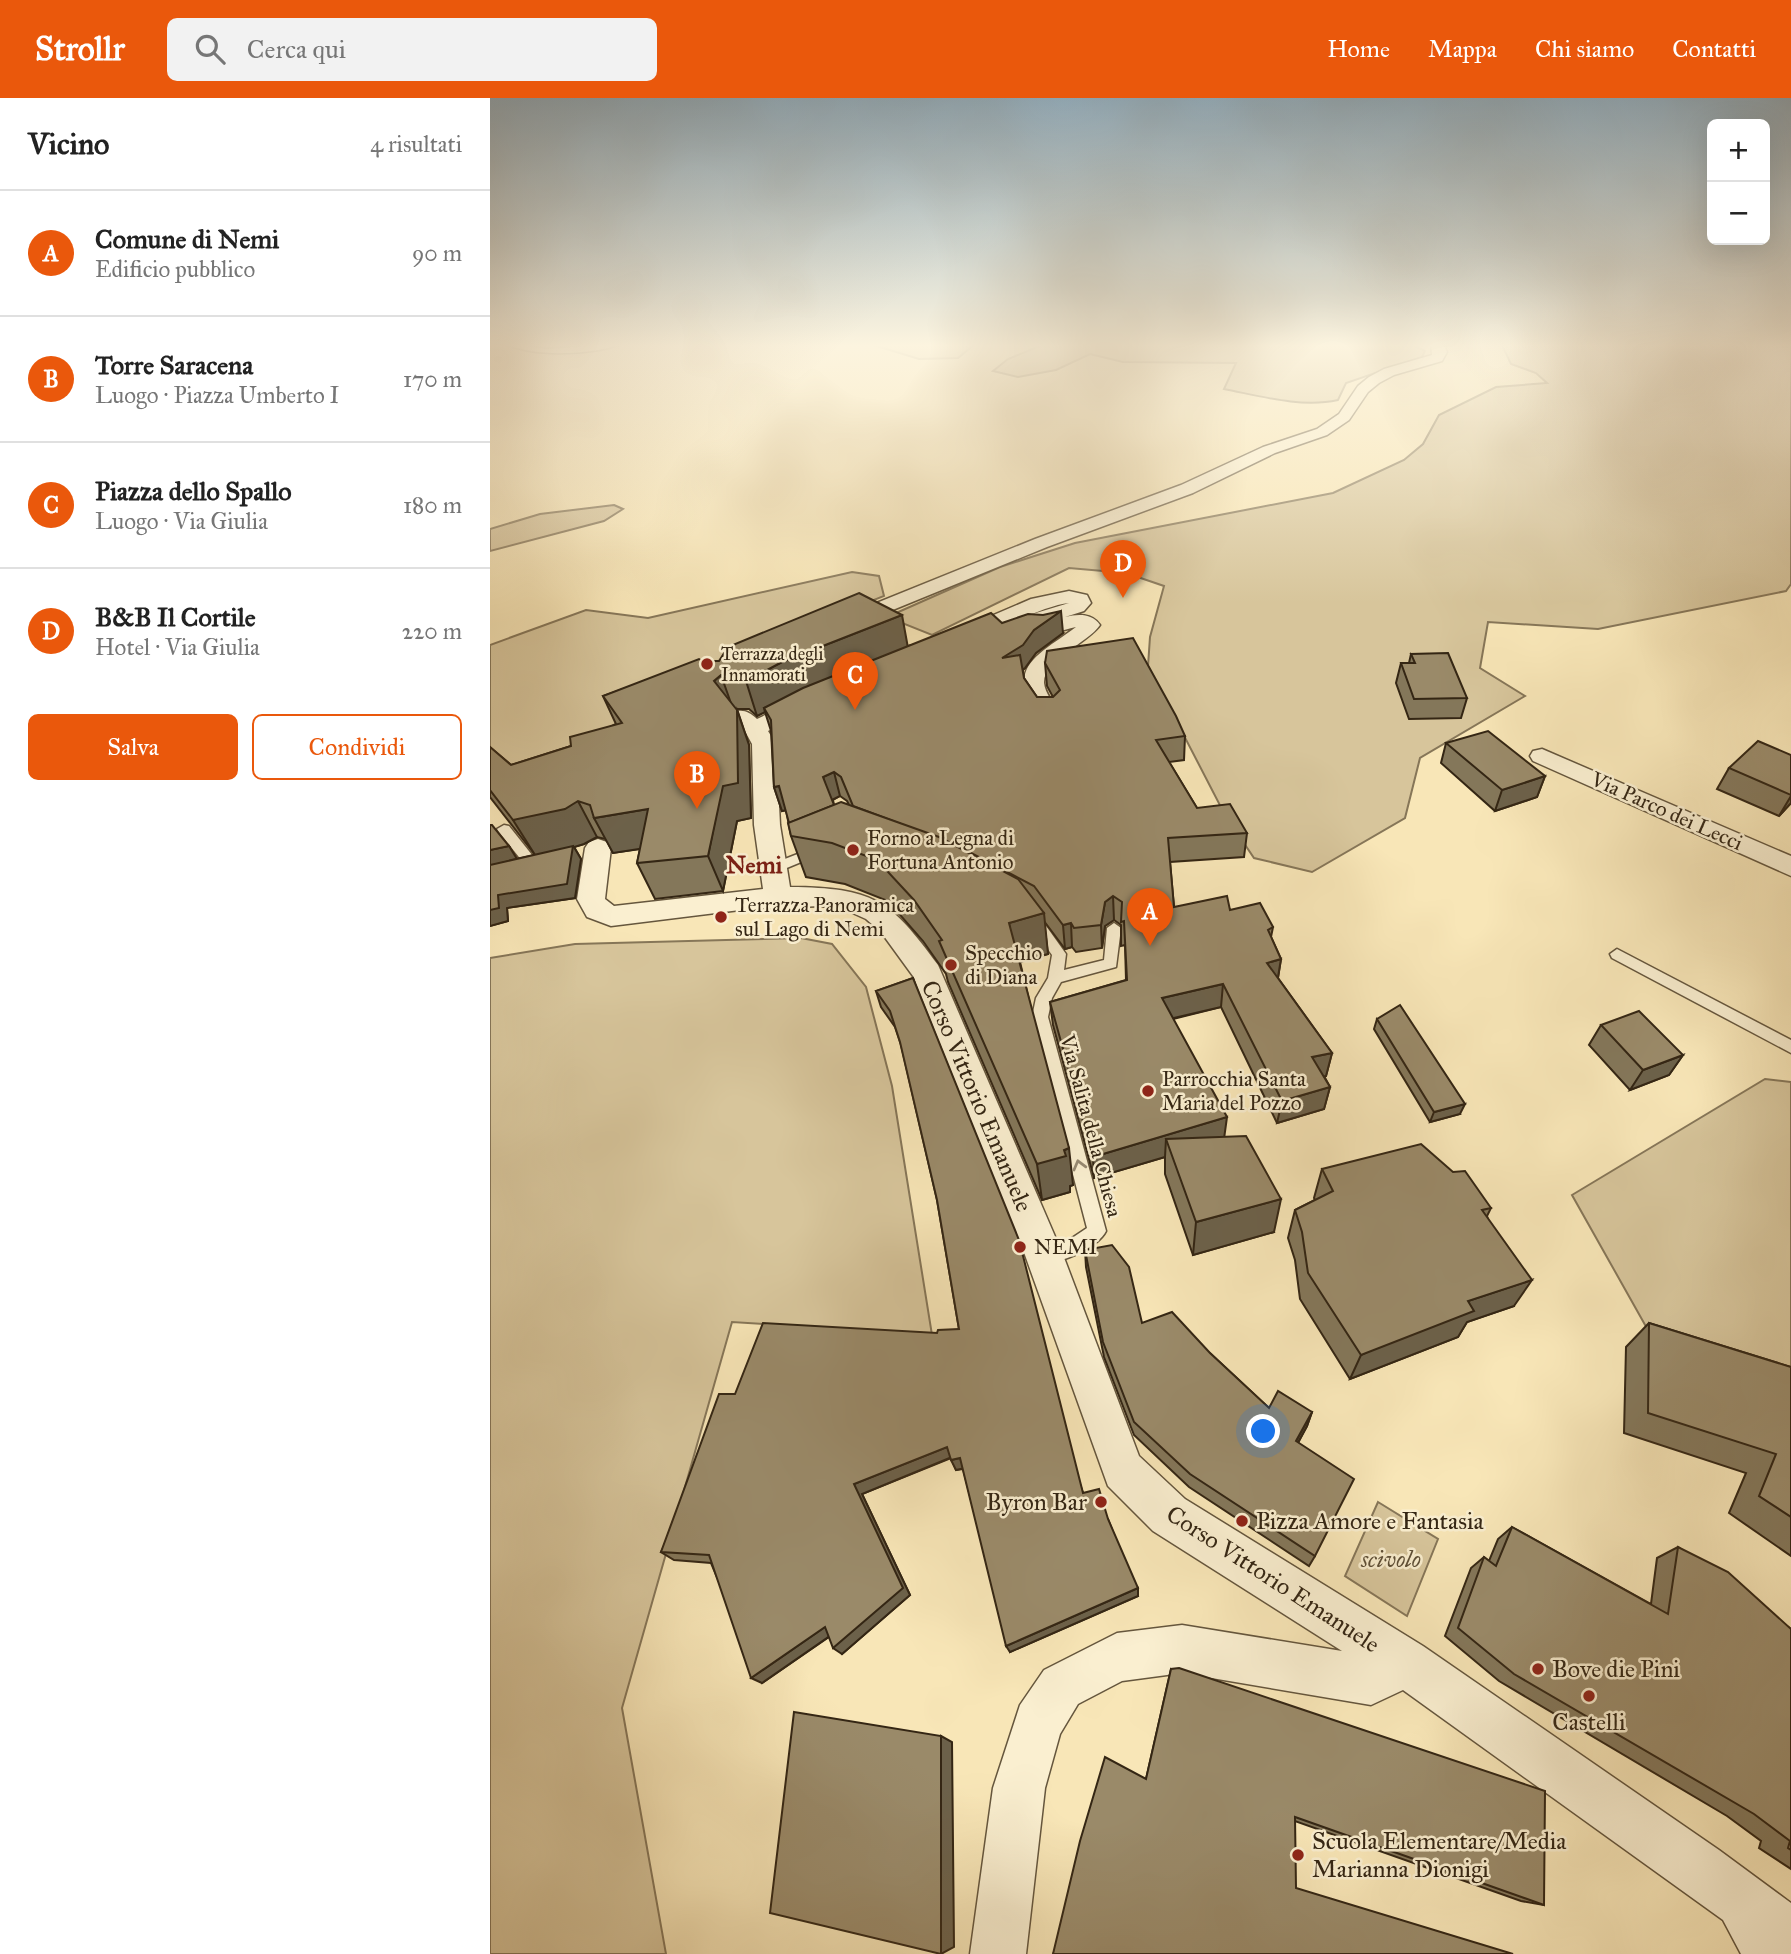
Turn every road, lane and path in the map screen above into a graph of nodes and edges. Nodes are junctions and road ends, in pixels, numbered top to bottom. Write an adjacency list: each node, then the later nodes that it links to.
1 (1326, 430): 2 (street)
2 (822, 632)
3 (940, 645): 5 (street)
4 (824, 695): 12 (street)
5 (1047, 713)
6 (1542, 756): 10 (street, Via Parco dei Lecci)
7 (504, 829): 11 (lane)
8 (830, 845): 12 (lane)
9 (591, 849): 12 (street, Corso Vittorio Emanuele)
10 (1791, 867)
11 (511, 868)
12 (775, 883): 18 (street, Corso Vittorio Emanuele)
13 (1019, 909): 16 (lane, Via Salita della Chiesa)
14 (1114, 928): 16 (lane)
15 (1617, 954): 17 (lane)
16 (1056, 978): 18 (lane, Via Salita della Chiesa, one-way to 16)
17 (1791, 1047)
18 (1044, 1255): 19 (street, Corso Vittorio Emanuele)
19 (1406, 1663): 20 (street, Corso Vittorio Emanuele); 22 (street)
20 (1739, 1898): 21 (street, Corso Vittorio Emanuele); 23 (street)
21 (1791, 1937)
22 (999, 1954)
23 (1772, 1954)

